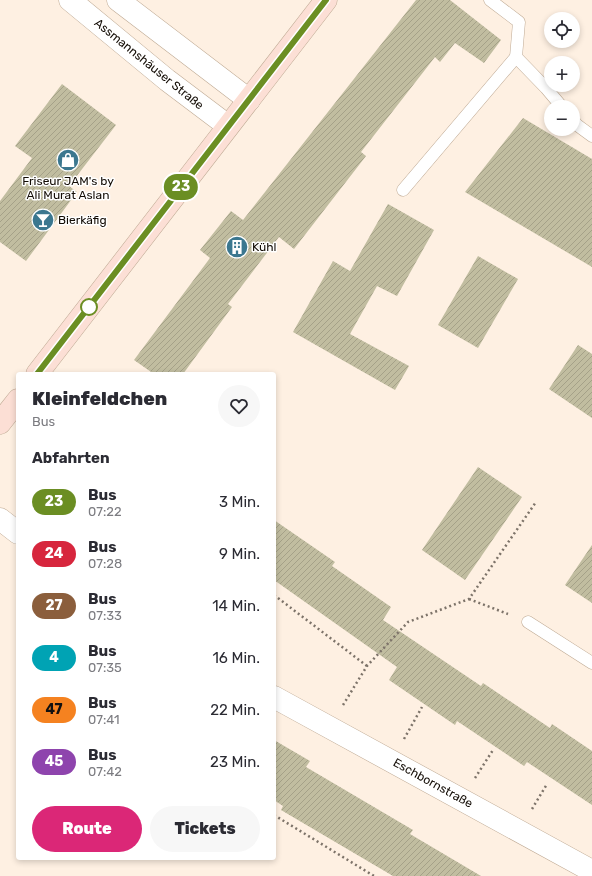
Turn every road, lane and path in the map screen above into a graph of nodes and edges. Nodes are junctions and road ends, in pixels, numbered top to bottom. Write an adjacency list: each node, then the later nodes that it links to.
1 (70, 0): 8 (street, Assmannshäuser Straße)
2 (118, 0): 6 (street)
3 (326, 0): 6 (main road)
4 (490, 0): 5 (lane)
5 (516, 57): 7 (lane); 11 (lane)
6 (248, 100): 8 (main road)
7 (556, 100)
8 (228, 126): 12 (main road)
9 (580, 127): 10 (lane)
10 (592, 136)
11 (403, 190)
12 (39, 372)
13 (16, 403): 14 (main road)
14 (0, 423)
15 (536, 502): 19 (path)
16 (0, 519): 17 (street)
17 (16, 531)
18 (276, 597): 22 (path)
19 (469, 599): 20 (path); 22 (path)
20 (528, 622): 21 (lane)
21 (592, 663)
22 (367, 666): 25 (path)
23 (276, 698): 25 (street, Eschbornstraße)
24 (422, 707): 27 (path)
25 (330, 728): 27 (street, Eschbornstraße)
26 (492, 750): 28 (path)
27 (392, 760): 28 (street, Eschbornstraße)
28 (462, 799): 30 (street, Eschbornstraße)
29 (276, 816): 31 (path)
30 (592, 871)
31 (374, 876)

